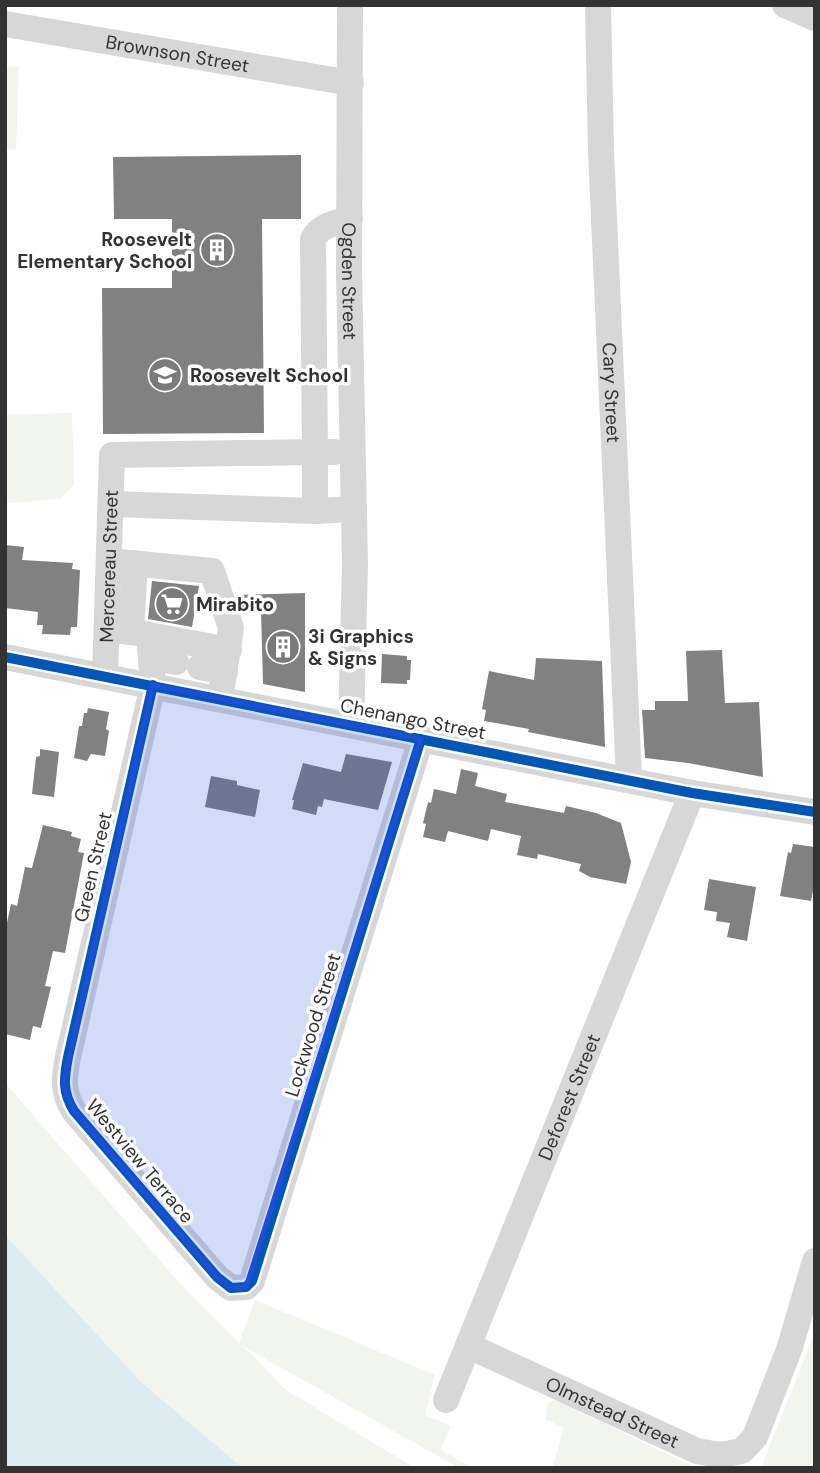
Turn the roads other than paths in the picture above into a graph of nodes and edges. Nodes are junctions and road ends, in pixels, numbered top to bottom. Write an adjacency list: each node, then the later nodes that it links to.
1 (350, 5): 6 (street, Ogden Street)
2 (598, 5): 22 (street, Cary Street)
3 (785, 5): 4 (street)
4 (815, 18)
5 (5, 24): 6 (street, Brownson Street)
6 (351, 83): 7 (street, Ogden Street)
7 (350, 219): 8 (street, Ogden Street); 9 (street)
8 (353, 452): 9 (street); 11 (street, Ogden Street)
9 (316, 453): 10 (street, Mercereau Street); 12 (street)
10 (111, 504): 12 (street); 13 (street, Mercereau Street)
11 (354, 509): 12 (street); 20 (street, Ogden Street)
12 (315, 511)
13 (122, 562): 14 (street, Mercereau Street); 16 (street)
14 (152, 647): 16 (street); 16 (street); 17 (street, Mercereau Street); 18 (street, Green Street)
15 (5, 657): 17 (street, Chenango Street)
16 (227, 661): 19 (street)
17 (105, 676): 18 (street, Chenango Street)
18 (153, 685): 19 (street, Chenango Street); 25 (street, Green Street)
19 (220, 699): 20 (street, Chenango Street)
20 (351, 725): 21 (street, Chenango Street)
21 (421, 739): 22 (street, Chenango Street); 27 (street, Lockwood Street)
22 (629, 779): 23 (street, Chenango Street)
23 (692, 793): 24 (street, Chenango Street); 28 (street, Deforest Street)
24 (815, 812)
25 (68, 1057): 27 (street, Westview Terrace)
26 (815, 1261): 28 (street, Olmstead Street)
27 (217, 1277)
28 (469, 1346): 29 (street, Deforest Street)
29 (446, 1400)

